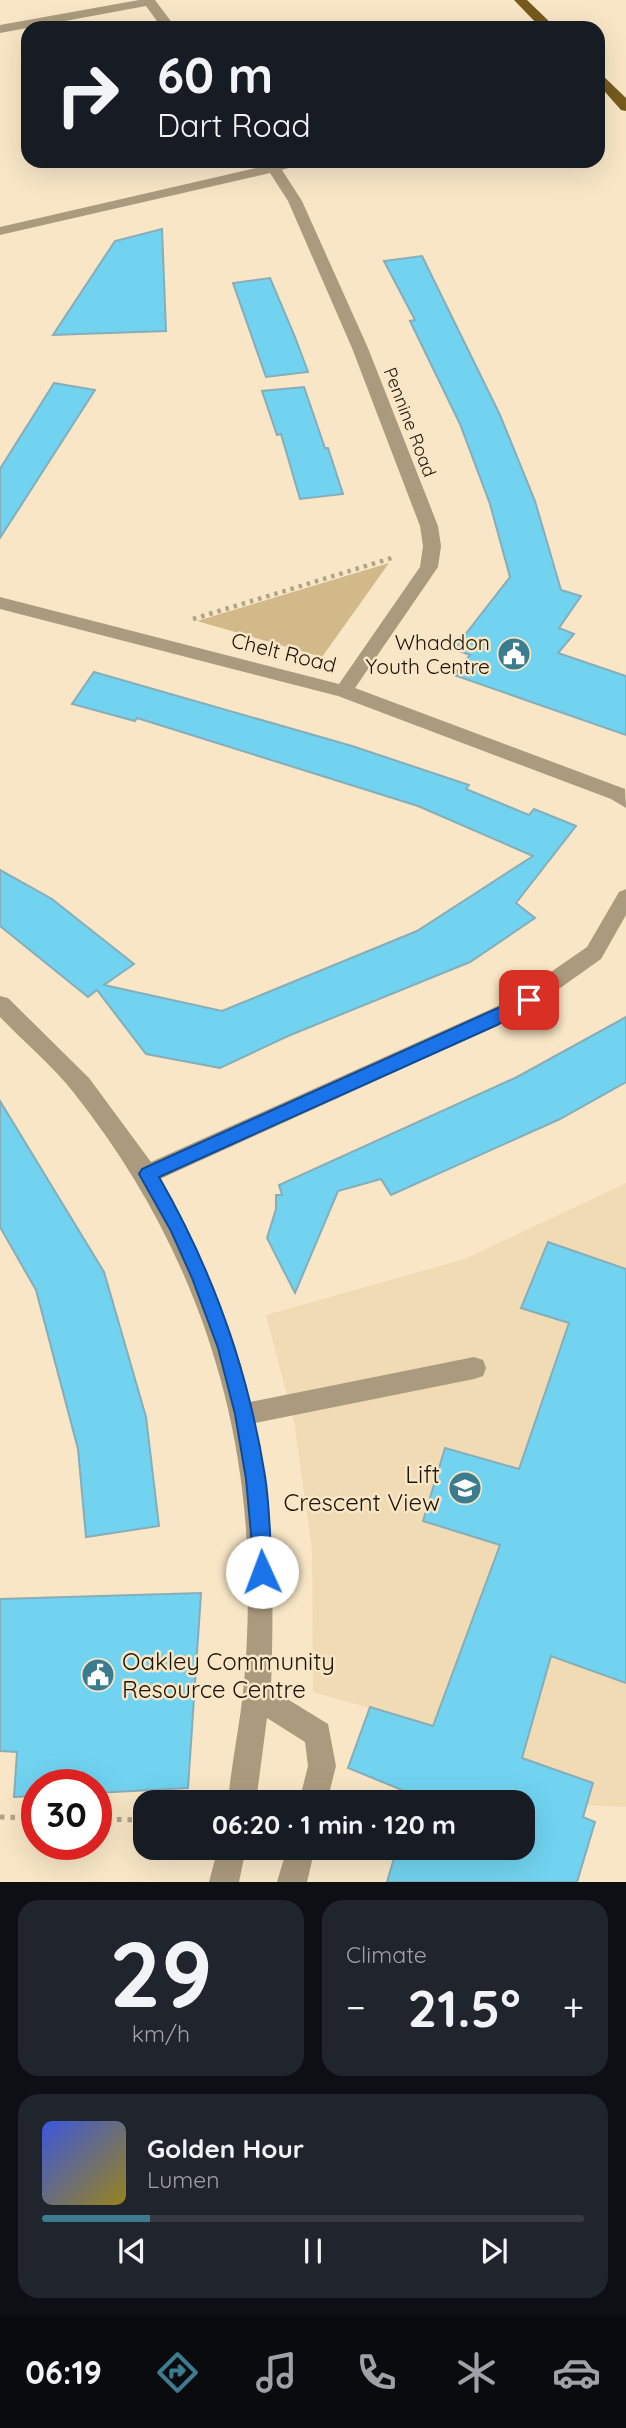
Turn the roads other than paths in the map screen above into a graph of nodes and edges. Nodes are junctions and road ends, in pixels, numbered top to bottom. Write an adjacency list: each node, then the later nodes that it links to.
1 (520, 0): 5 (main road)
2 (148, 1): 3 (street); 4 (street)
3 (42, 21)
4 (164, 21)
5 (542, 21)
6 (21, 25): 7 (street)
7 (0, 29)
8 (605, 88): 9 (main road)
9 (626, 107)
10 (260, 168): 12 (street)
11 (274, 168): 14 (street, Pennine Road)
12 (0, 231)
13 (0, 603): 14 (street, Chelt Road)
14 (344, 691): 15 (street, Chelt Road)
15 (626, 801)
16 (626, 897): 18 (street)
17 (0, 1004): 18 (street)
18 (148, 1174): 20 (street)
19 (474, 1368): 20 (street)
20 (244, 1414): 21 (street)
21 (258, 1697): 22 (street); 23 (street)
22 (244, 1790)
23 (316, 1790)
24 (229, 1860): 26 (street)
25 (298, 1860): 27 (street)
26 (224, 1882)
27 (292, 1882)

